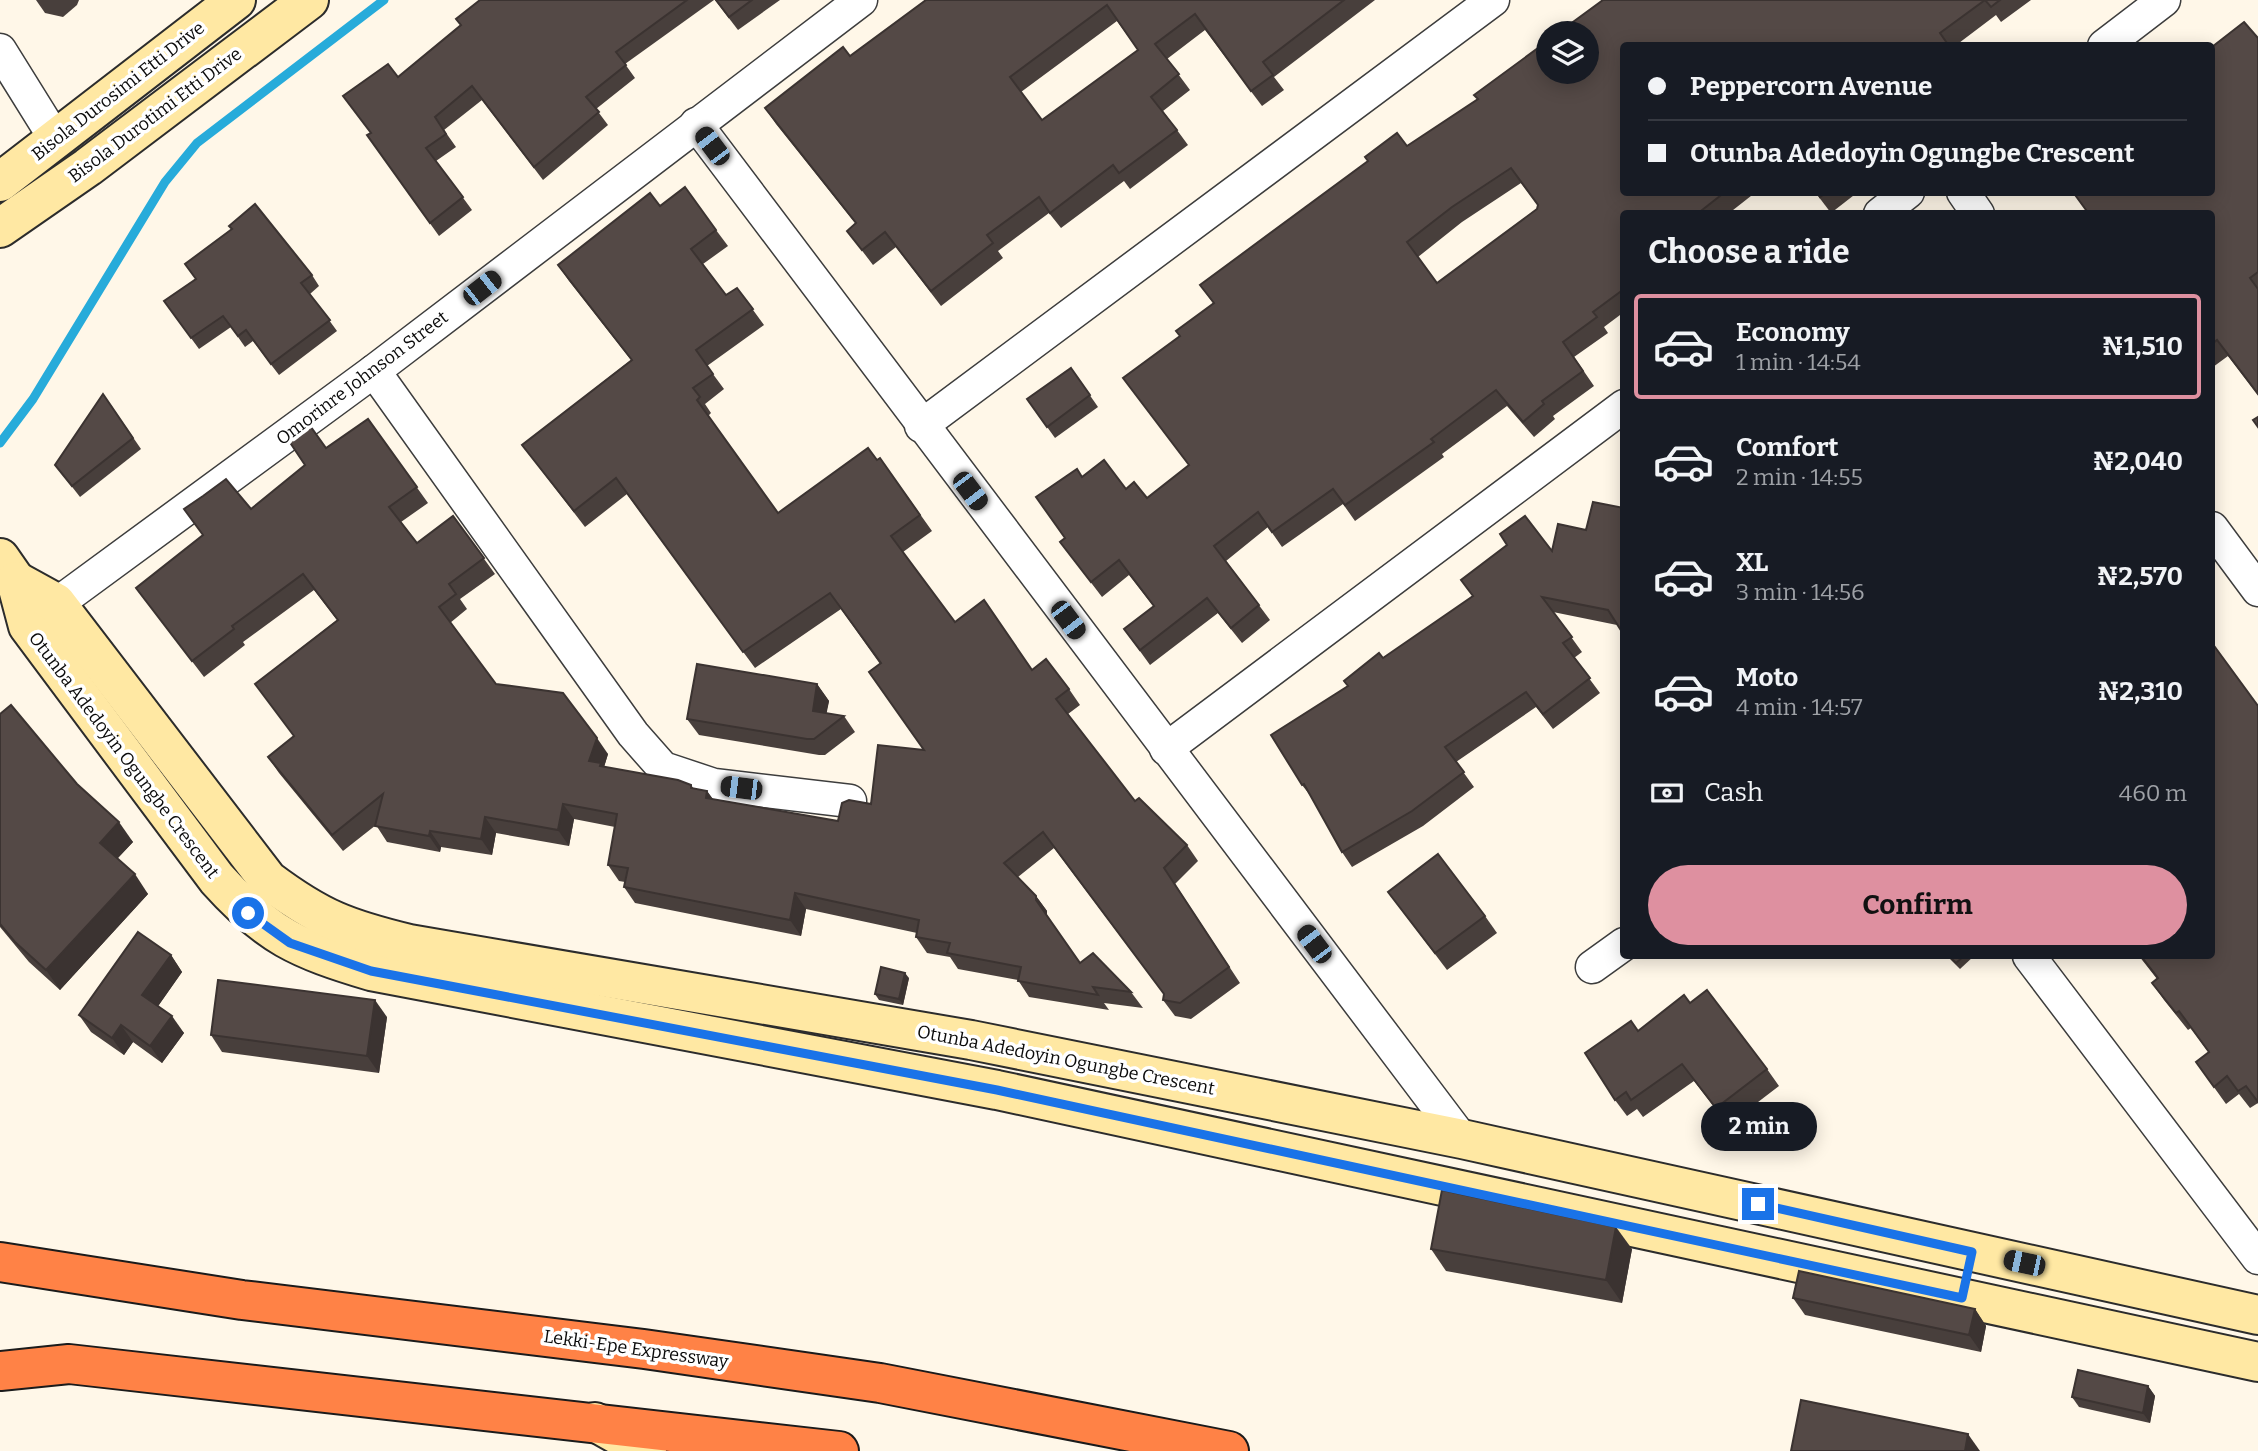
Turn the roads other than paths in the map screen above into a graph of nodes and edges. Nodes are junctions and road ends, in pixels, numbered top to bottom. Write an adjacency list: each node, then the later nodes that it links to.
1 (236, 0): 9 (street, Bisola Durosimi Etti Drive)
2 (309, 0): 13 (street, Bisola Durotimi Etti Drive)
3 (861, 0): 8 (street, Omorinre Johnson Street)
4 (1493, 0): 16 (street)
5 (2164, 0): 6 (street)
6 (2109, 42)
7 (0, 50): 9 (street)
8 (696, 124): 14 (street, Omorinre Johnson Street); 16 (street)
9 (56, 140): 10 (street, Bisola Durosimi Etti Drive)
10 (0, 182)
11 (1903, 196): 12 (street)
12 (1885, 210)
13 (0, 228)
14 (374, 370): 20 (street, Omorinre Johnson Street); 22 (street)
15 (1620, 414): 21 (street)
16 (921, 426): 21 (street)
17 (2215, 532): 19 (street)
18 (8, 570): 20 (street, Otunba Adedoyin Ogungbe Crescent)
19 (2258, 590)
20 (42, 615): 26 (street, Otunba Adedoyin Ogungbe Crescent); 27 (street, Otunba Adedoyin Ogungbe Crescent)
21 (1167, 749): 28 (street)
22 (850, 801)
23 (1620, 947): 25 (street)
24 (2030, 959): 30 (street)
25 (1592, 967)
26 (752, 1003): 27 (street); 28 (street, Otunba Adedoyin Ogungbe Crescent)
27 (744, 1042): 33 (street, Otunba Adedoyin Ogungbe Crescent)
28 (1462, 1139): 29 (street, Otunba Adedoyin Ogungbe Crescent)
29 (1972, 1252): 33 (street); 35 (street, Otunba Adedoyin Ogungbe Crescent)
30 (2258, 1258)
31 (0, 1262): 34 (highway, Lekki-Epe Expressway)
32 (0, 1287): 34 (highway)
33 (1962, 1298): 37 (street, Otunba Adedoyin Ogungbe Crescent)
34 (241, 1300): 43 (highway, Lekki-Epe Expressway)
35 (2258, 1315)
36 (0, 1350): 38 (highway)
37 (2258, 1362)
38 (69, 1364): 39 (highway); 40 (highway)
39 (0, 1371)
40 (593, 1421): 41 (street); 42 (highway)
41 (647, 1451)
42 (839, 1451)
43 (1229, 1451)

